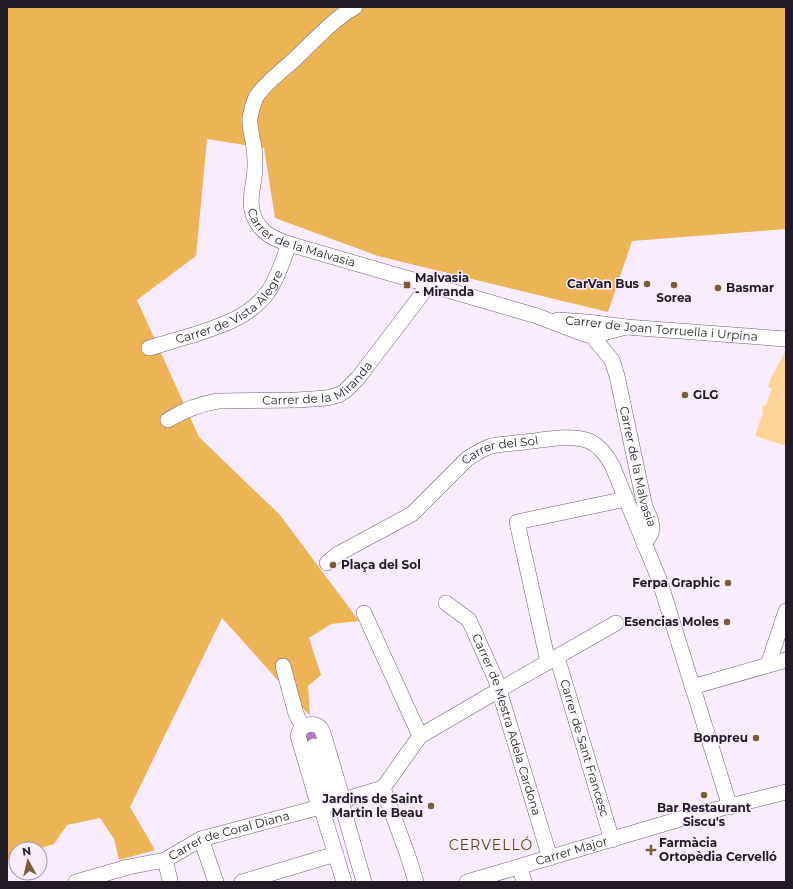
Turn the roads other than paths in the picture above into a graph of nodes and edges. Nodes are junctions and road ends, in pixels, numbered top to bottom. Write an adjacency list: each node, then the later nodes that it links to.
1 (355, 7): 2 (street, Carrer de la Malvasia)
2 (289, 244): 3 (street, Carrer de la Malvasia); 8 (street, Carrer de Vista Alegre)
3 (429, 285): 4 (street, Carrer de la Malvasia); 9 (street, Carrer de la Miranda)
4 (537, 316): 5 (street, Carrer de Joan Torruella i Urpina); 6 (street, Carrer de la Malvasia)
5 (626, 327): 6 (street); 7 (street, Carrer de Joan Torruella i Urpina)
6 (592, 336): 11 (street, Carrer de la Malvasia)
7 (786, 339)
8 (149, 348)
9 (168, 420)
10 (626, 499): 11 (street, Carrer del Sol); 12 (street, Carrer del Sol); 17 (street, Carrer de Sant Francesc)
11 (644, 544): 21 (street, Carrer de la Malvasia)
12 (327, 563)
13 (446, 603): 22 (street, Carrer de Mestra Adela Cardona)
14 (786, 611): 19 (street)
15 (364, 613): 24 (street)
16 (616, 623): 17 (street)
17 (552, 660): 22 (street); 31 (street, Carrer de Sant Francesc)
18 (786, 660): 19 (street)
19 (768, 665): 21 (street)
20 (283, 666): 23 (street)
21 (692, 687): 29 (street, Carrer de la Malvasia)
22 (499, 690): 24 (street); 33 (street, Carrer de Mestra Adela Cardona)
23 (303, 727): 28 (street); 28 (street)
24 (420, 736): 26 (street)
25 (314, 746): 28 (street)
26 (383, 788): 28 (street, Carrer de Coral Diana); 43 (street)
27 (786, 792): 29 (street, Carrer Major)
28 (331, 802): 30 (street, Carrer de Coral Diana); 32 (street); 41 (street); 42 (street)
29 (730, 807): 31 (street, Carrer Major)
30 (201, 839): 34 (street, Carrer de Coral Diana); 38 (street)
31 (612, 840): 33 (street, Carrer Major)
32 (336, 854): 39 (street); 40 (street)
33 (550, 858): 35 (street, Carrer Major)
34 (165, 860): 36 (street); 37 (street, Carrer de Coral Diana)
35 (520, 867): 44 (street, Carrer Major); 45 (street)
36 (170, 880)
37 (76, 882)
38 (216, 882)
39 (242, 882)
40 (344, 882)
41 (354, 882)
42 (364, 882)
43 (416, 882)
44 (467, 882)
45 (524, 882)

